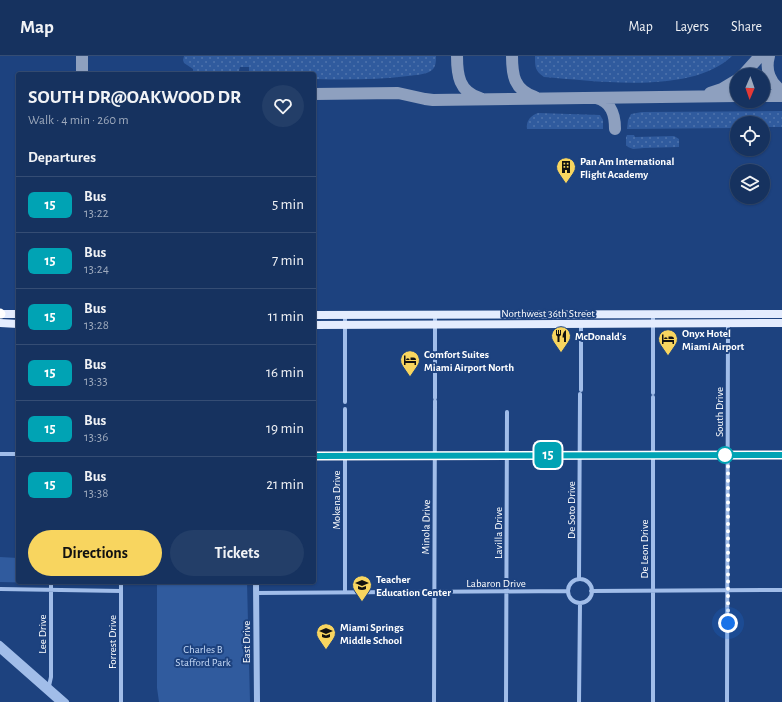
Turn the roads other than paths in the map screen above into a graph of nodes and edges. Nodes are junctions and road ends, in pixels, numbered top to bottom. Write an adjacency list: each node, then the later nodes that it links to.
1 (1, 314): 2 (main road)
2 (16, 314)
3 (607, 314): 4 (main road, Northwest 36th Street); 10 (main road, Northwest 36th Street); 16 (main road)
4 (653, 314): 5 (main road, Northwest 36th Street); 17 (street, De Leon Drive)
5 (727, 314): 6 (main road, Northwest 36th Street); 18 (street, South Drive)
6 (782, 314)
7 (316, 315): 8 (main road, Northwest 36th Street)
8 (345, 315): 9 (main road, Northwest 36th Street); 20 (street)
9 (435, 315): 10 (main road, Northwest 36th Street); 14 (street, Minola Drive)
10 (523, 315): 15 (main road)
11 (782, 323): 18 (main road, Northwest 36th Street)
12 (0, 324): 13 (main road)
13 (16, 324)
14 (435, 324): 15 (main road, Northwest 36th Street); 20 (main road, Northwest 36th Street); 26 (street, Minola Drive)
15 (523, 324): 16 (main road, Northwest 36th Street)
16 (581, 324): 17 (main road, Northwest 36th Street); 27 (street, De Soto Drive)
17 (653, 324): 18 (main road, Northwest 36th Street); 28 (street, De Leon Drive)
18 (728, 324): 29 (street, South Drive)
19 (316, 325): 20 (main road, Northwest 36th Street)
20 (345, 325): 21 (street)
21 (345, 402)
22 (345, 409): 32 (street, Mokena Drive)
23 (507, 412): 33 (street, Lavilla Drive)
24 (0, 454): 25 (street)
25 (16, 454)
26 (435, 455): 32 (street); 33 (street); 47 (street, Minola Drive)
27 (580, 455): 28 (street); 33 (street); 34 (street, De Soto Drive)
28 (653, 455): 29 (street); 44 (street, De Leon Drive)
29 (728, 455): 30 (street); 45 (street, South Drive)
30 (782, 455)
31 (316, 456): 32 (street)
32 (345, 456): 46 (street, Mokena Drive)
33 (507, 456): 48 (street, Lavilla Drive)
34 (579, 579): 42 (street); 43 (street)
35 (51, 584): 39 (street, Lee Drive)
36 (121, 584): 41 (street, Forrest Drive)
37 (256, 584): 49 (street, East Drive)
38 (0, 589): 39 (street)
39 (51, 590): 41 (street); 53 (street, Lee Drive)
40 (782, 590): 45 (street)
41 (121, 591): 56 (street, Forrest Drive)
42 (568, 591): 48 (street, Labaron Drive); 50 (street)
43 (591, 591): 44 (street); 50 (street)
44 (653, 591): 45 (street); 61 (street, De Leon Drive)
45 (728, 591): 62 (street, South Drive)
46 (345, 592): 47 (street, Labaron Drive); 49 (street, Labaron Drive)
47 (434, 592): 48 (street, Labaron Drive); 58 (street, Minola Drive)
48 (506, 592): 59 (street, Lavilla Drive)
49 (256, 593): 57 (street, East Drive)
50 (580, 604): 60 (street)
51 (0, 644): 53 (street)
52 (0, 650): 54 (street)
53 (49, 686): 55 (street)
54 (59, 702)
55 (66, 702)
56 (121, 702)
57 (257, 702)
58 (434, 702)
59 (506, 702)
60 (580, 702)
61 (652, 702)
62 (728, 702)

